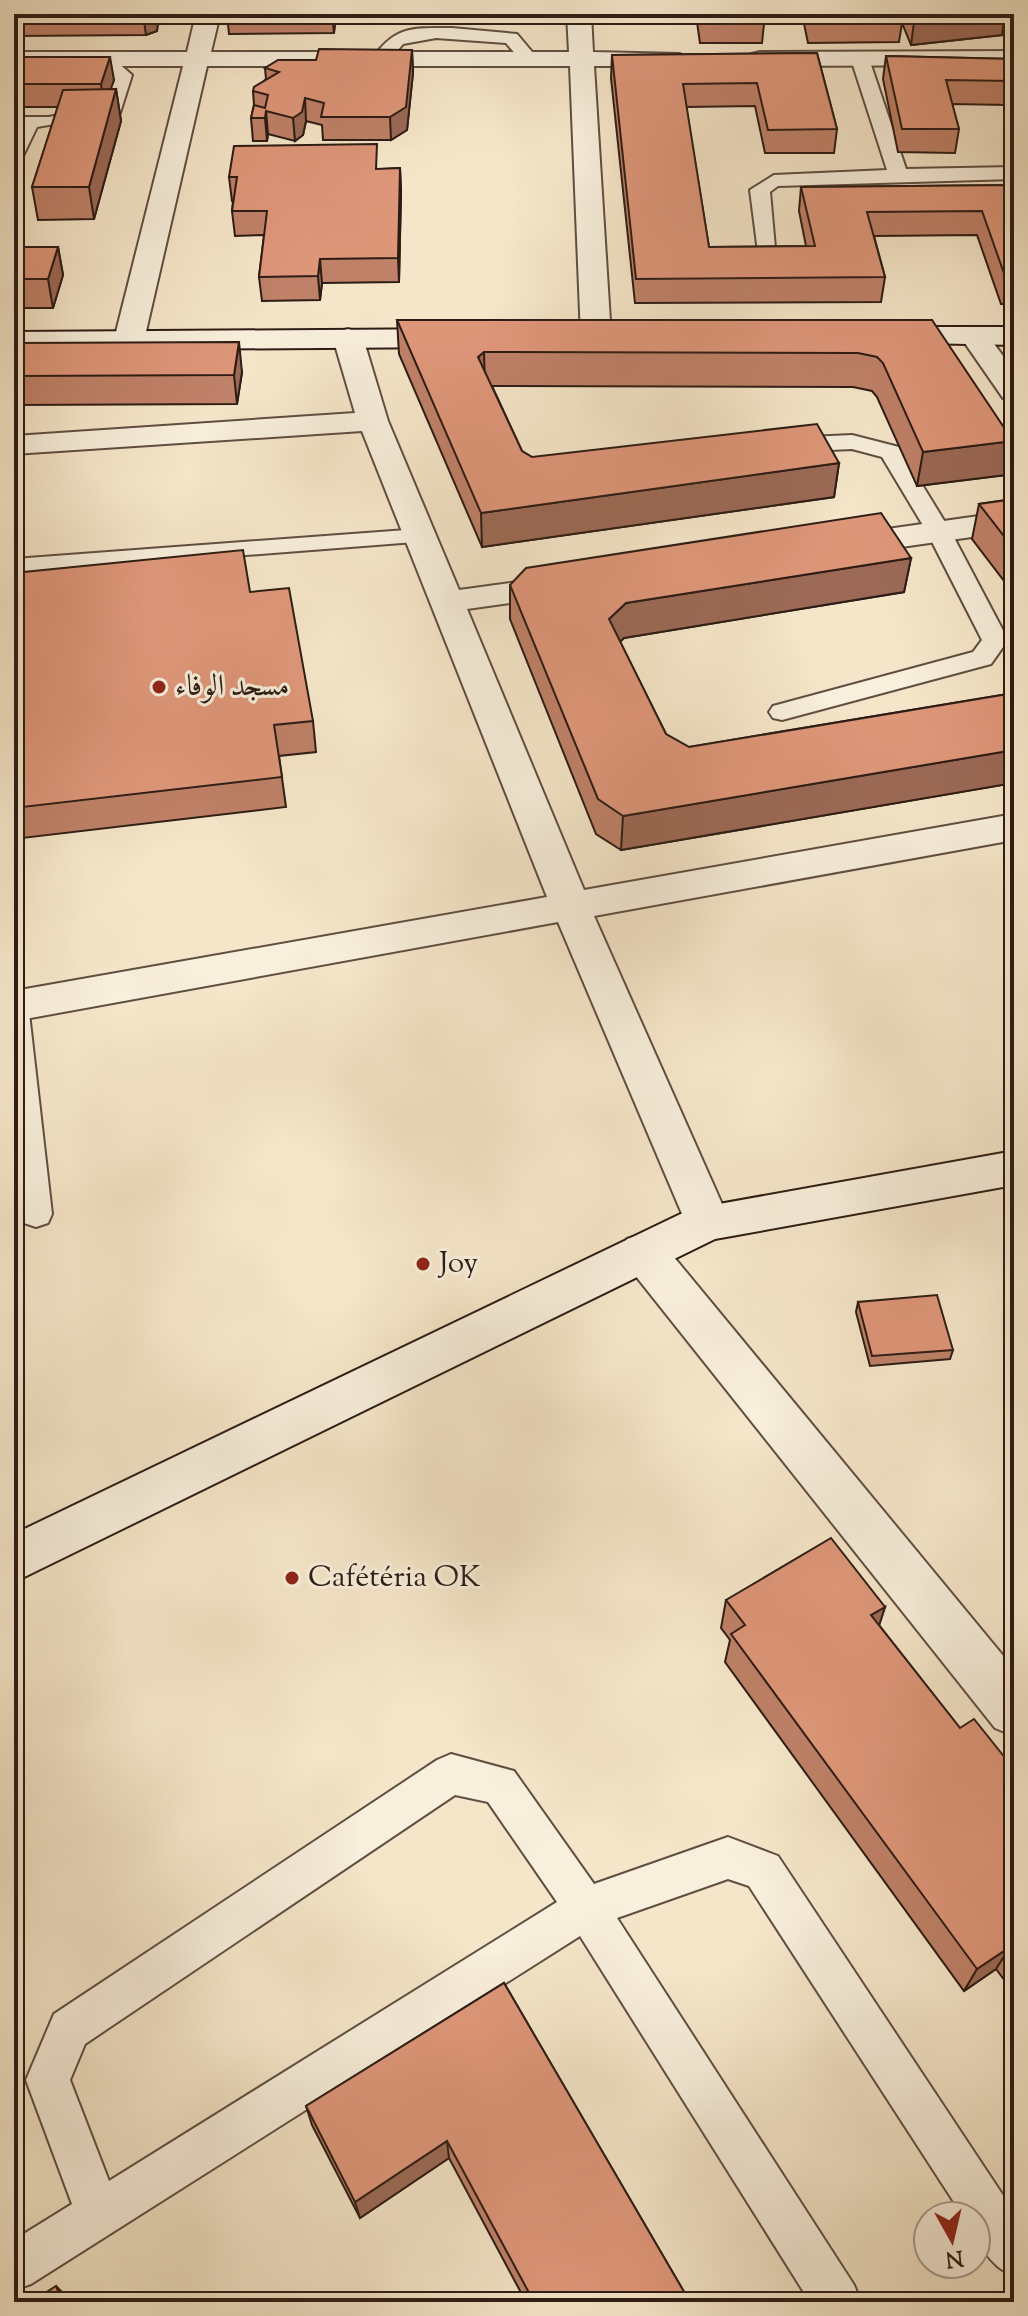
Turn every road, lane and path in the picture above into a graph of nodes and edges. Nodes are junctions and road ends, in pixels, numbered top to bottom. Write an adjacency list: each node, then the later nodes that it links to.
1 (208, 14): 8 (street)
2 (579, 14): 9 (street)
3 (1006, 14): 4 (street)
4 (1014, 22)
5 (1014, 58): 12 (street)
6 (14, 59): 7 (street)
7 (103, 59): 8 (street); 13 (lane)
8 (196, 59): 9 (street); 26 (street)
9 (583, 59): 10 (street); 24 (street)
10 (691, 59)
11 (737, 59): 12 (street)
12 (860, 59): 16 (lane)
13 (22, 122): 14 (lane)
14 (14, 156)
15 (1014, 173): 16 (lane)
16 (898, 175): 17 (lane)
17 (765, 248)
18 (627, 336): 24 (street)
19 (864, 336): 20 (street)
20 (974, 336): 21 (street); 28 (street)
21 (1014, 336)
22 (487, 337): 25 (street)
23 (565, 337): 24 (street)
24 (596, 337)
25 (348, 338): 26 (street); 29 (street)
26 (129, 340): 27 (street)
27 (14, 341)
28 (1014, 392)
29 (373, 421): 30 (street); 34 (street)
30 (14, 445)
31 (757, 446): 33 (lane)
32 (1014, 521): 33 (street)
33 (939, 532): 35 (street); 39 (lane)
34 (420, 536): 36 (lane); 38 (street)
35 (800, 551)
36 (14, 566)
37 (601, 580): 38 (street)
38 (447, 602): 41 (street)
39 (782, 712)
40 (1014, 827): 41 (street)
41 (570, 905): 42 (street); 46 (street)
42 (14, 1006)
43 (14, 1013): 45 (lane)
44 (1014, 1168): 46 (street)
45 (36, 1214)
46 (707, 1222): 47 (street)
47 (643, 1252): 48 (street); 49 (street)
48 (14, 1559)
49 (1014, 1710)
50 (586, 1908): 51 (lane); 51 (lane); 52 (lane); 54 (lane)
51 (98, 2212): 53 (lane)
52 (1014, 2253)
53 (14, 2267)
54 (837, 2302)

